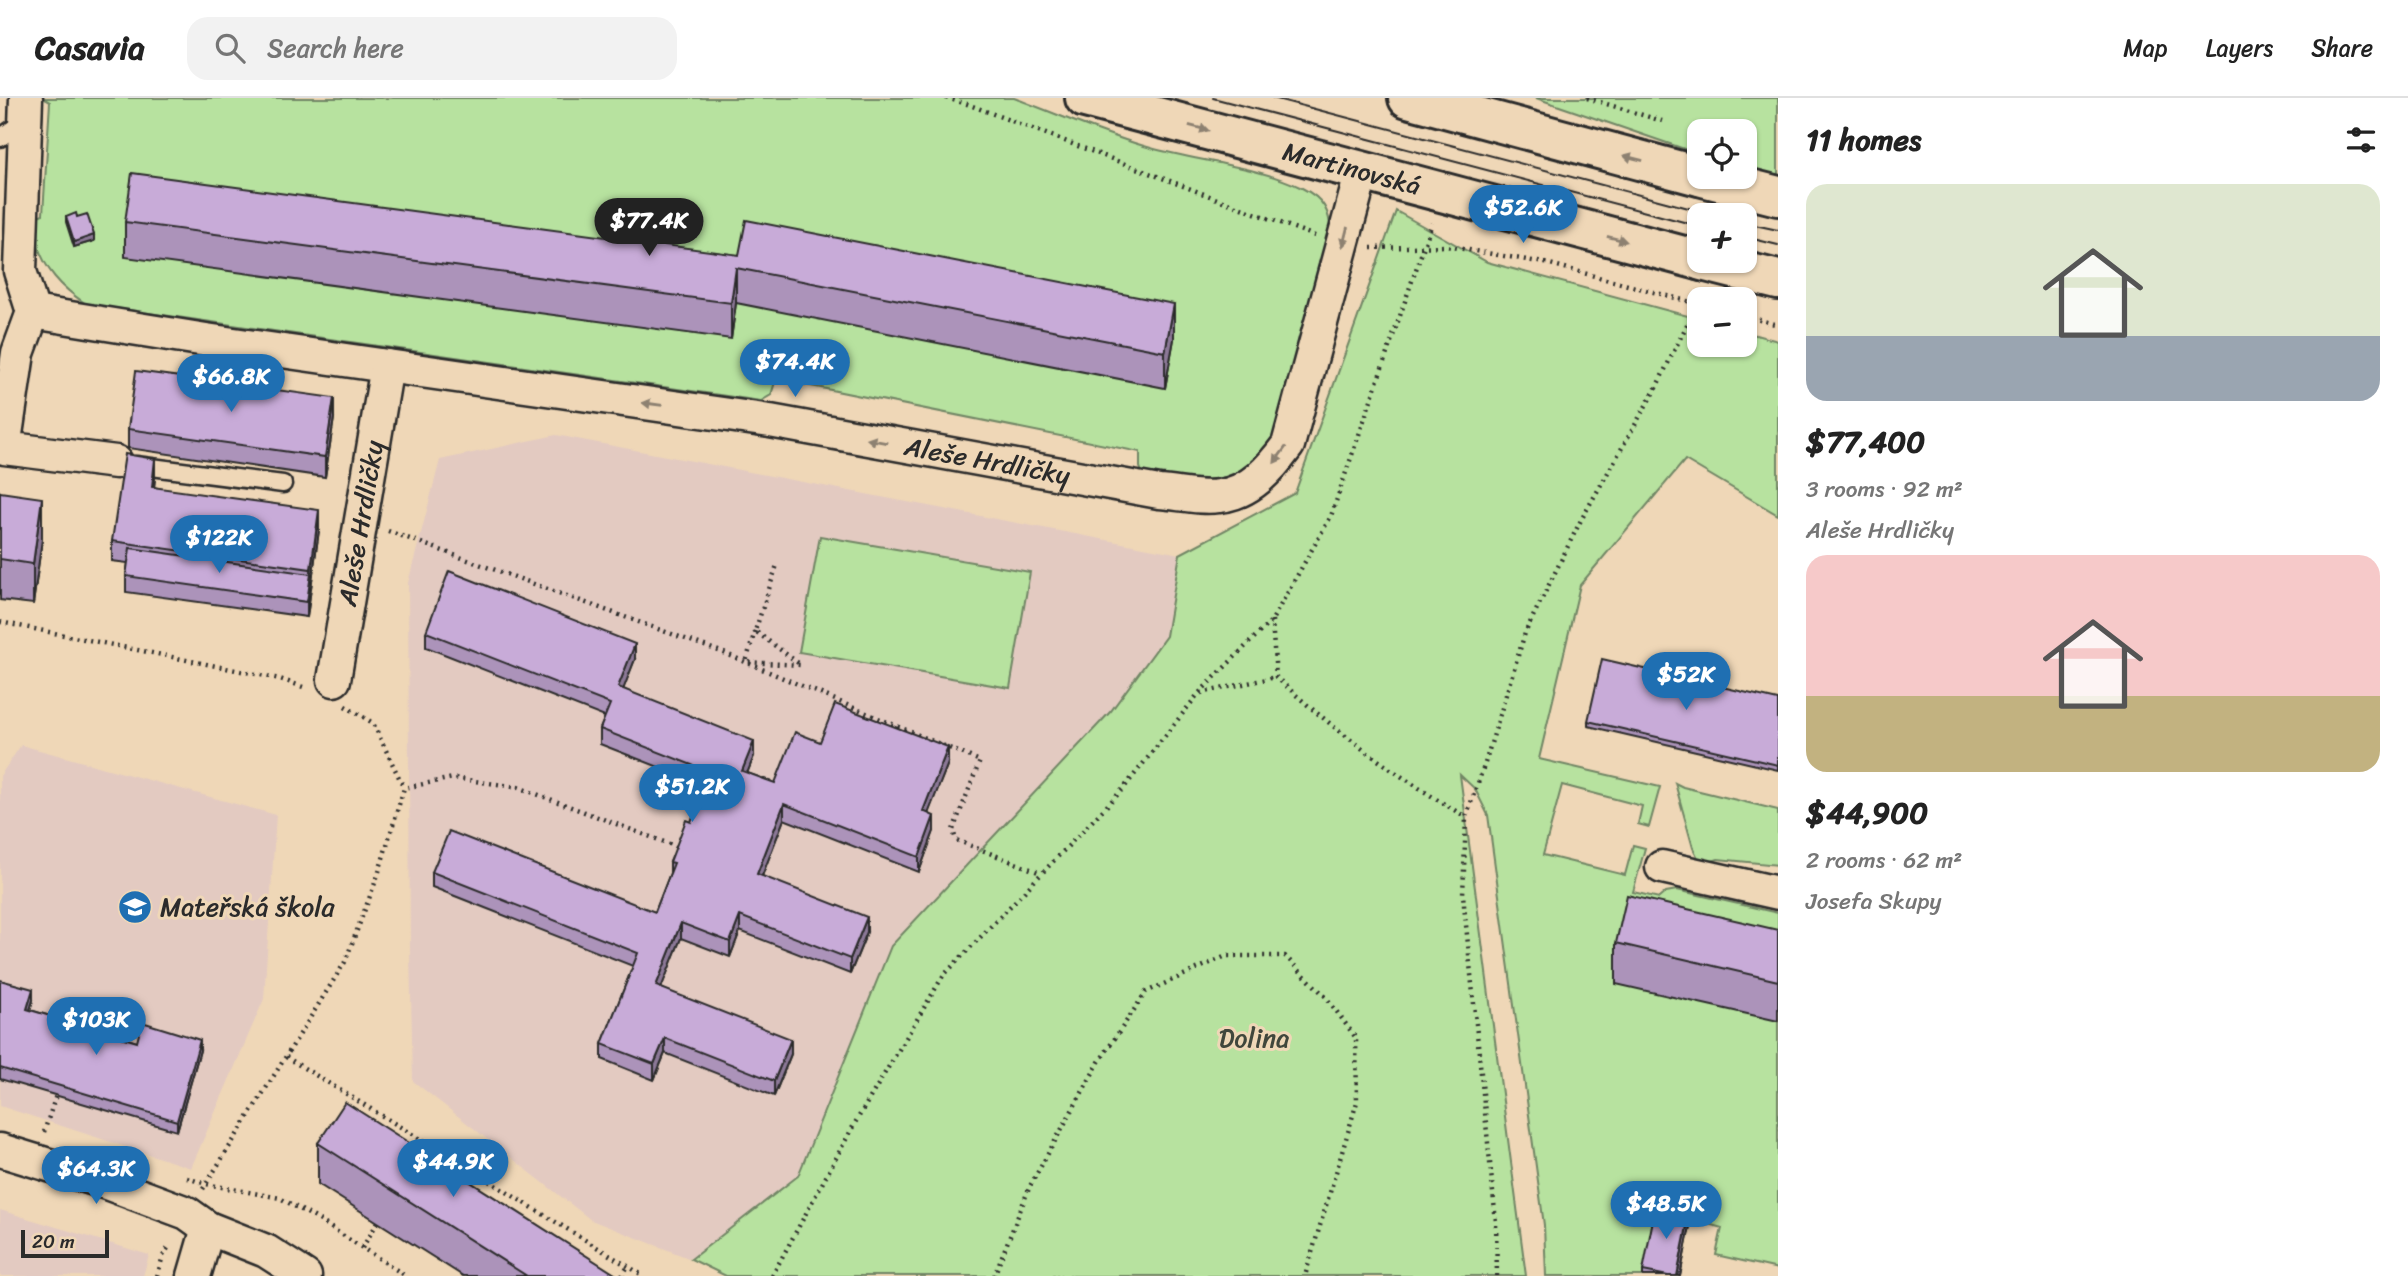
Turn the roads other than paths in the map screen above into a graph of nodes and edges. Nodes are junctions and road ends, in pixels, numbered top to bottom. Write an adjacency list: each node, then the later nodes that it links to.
1 (1085, 98): 4 (street, Martinovská, one-way to 4)
2 (1408, 98): 5 (street, one-way to 2)
3 (17, 119): 11 (street)
4 (1362, 171): 8 (street, Martinovská, one-way to 8); 12 (street, Aleše Hrdličky, one-way to 12)
5 (1687, 172)
6 (1751, 189): 7 (street)
7 (1778, 196)
8 (1687, 256)
9 (1751, 273): 10 (street, Martinovská)
10 (1778, 280)
11 (33, 312): 12 (street, Aleše Hrdličky); 13 (street)
12 (387, 366): 15 (street, Aleše Hrdličky)
13 (116, 462): 14 (lane)
14 (284, 484)
15 (330, 692)
16 (1662, 867): 17 (street)
17 (1778, 893)
18 (0, 1150): 19 (street)
19 (198, 1220): 20 (street); 21 (street)
20 (194, 1276)
21 (305, 1276)

